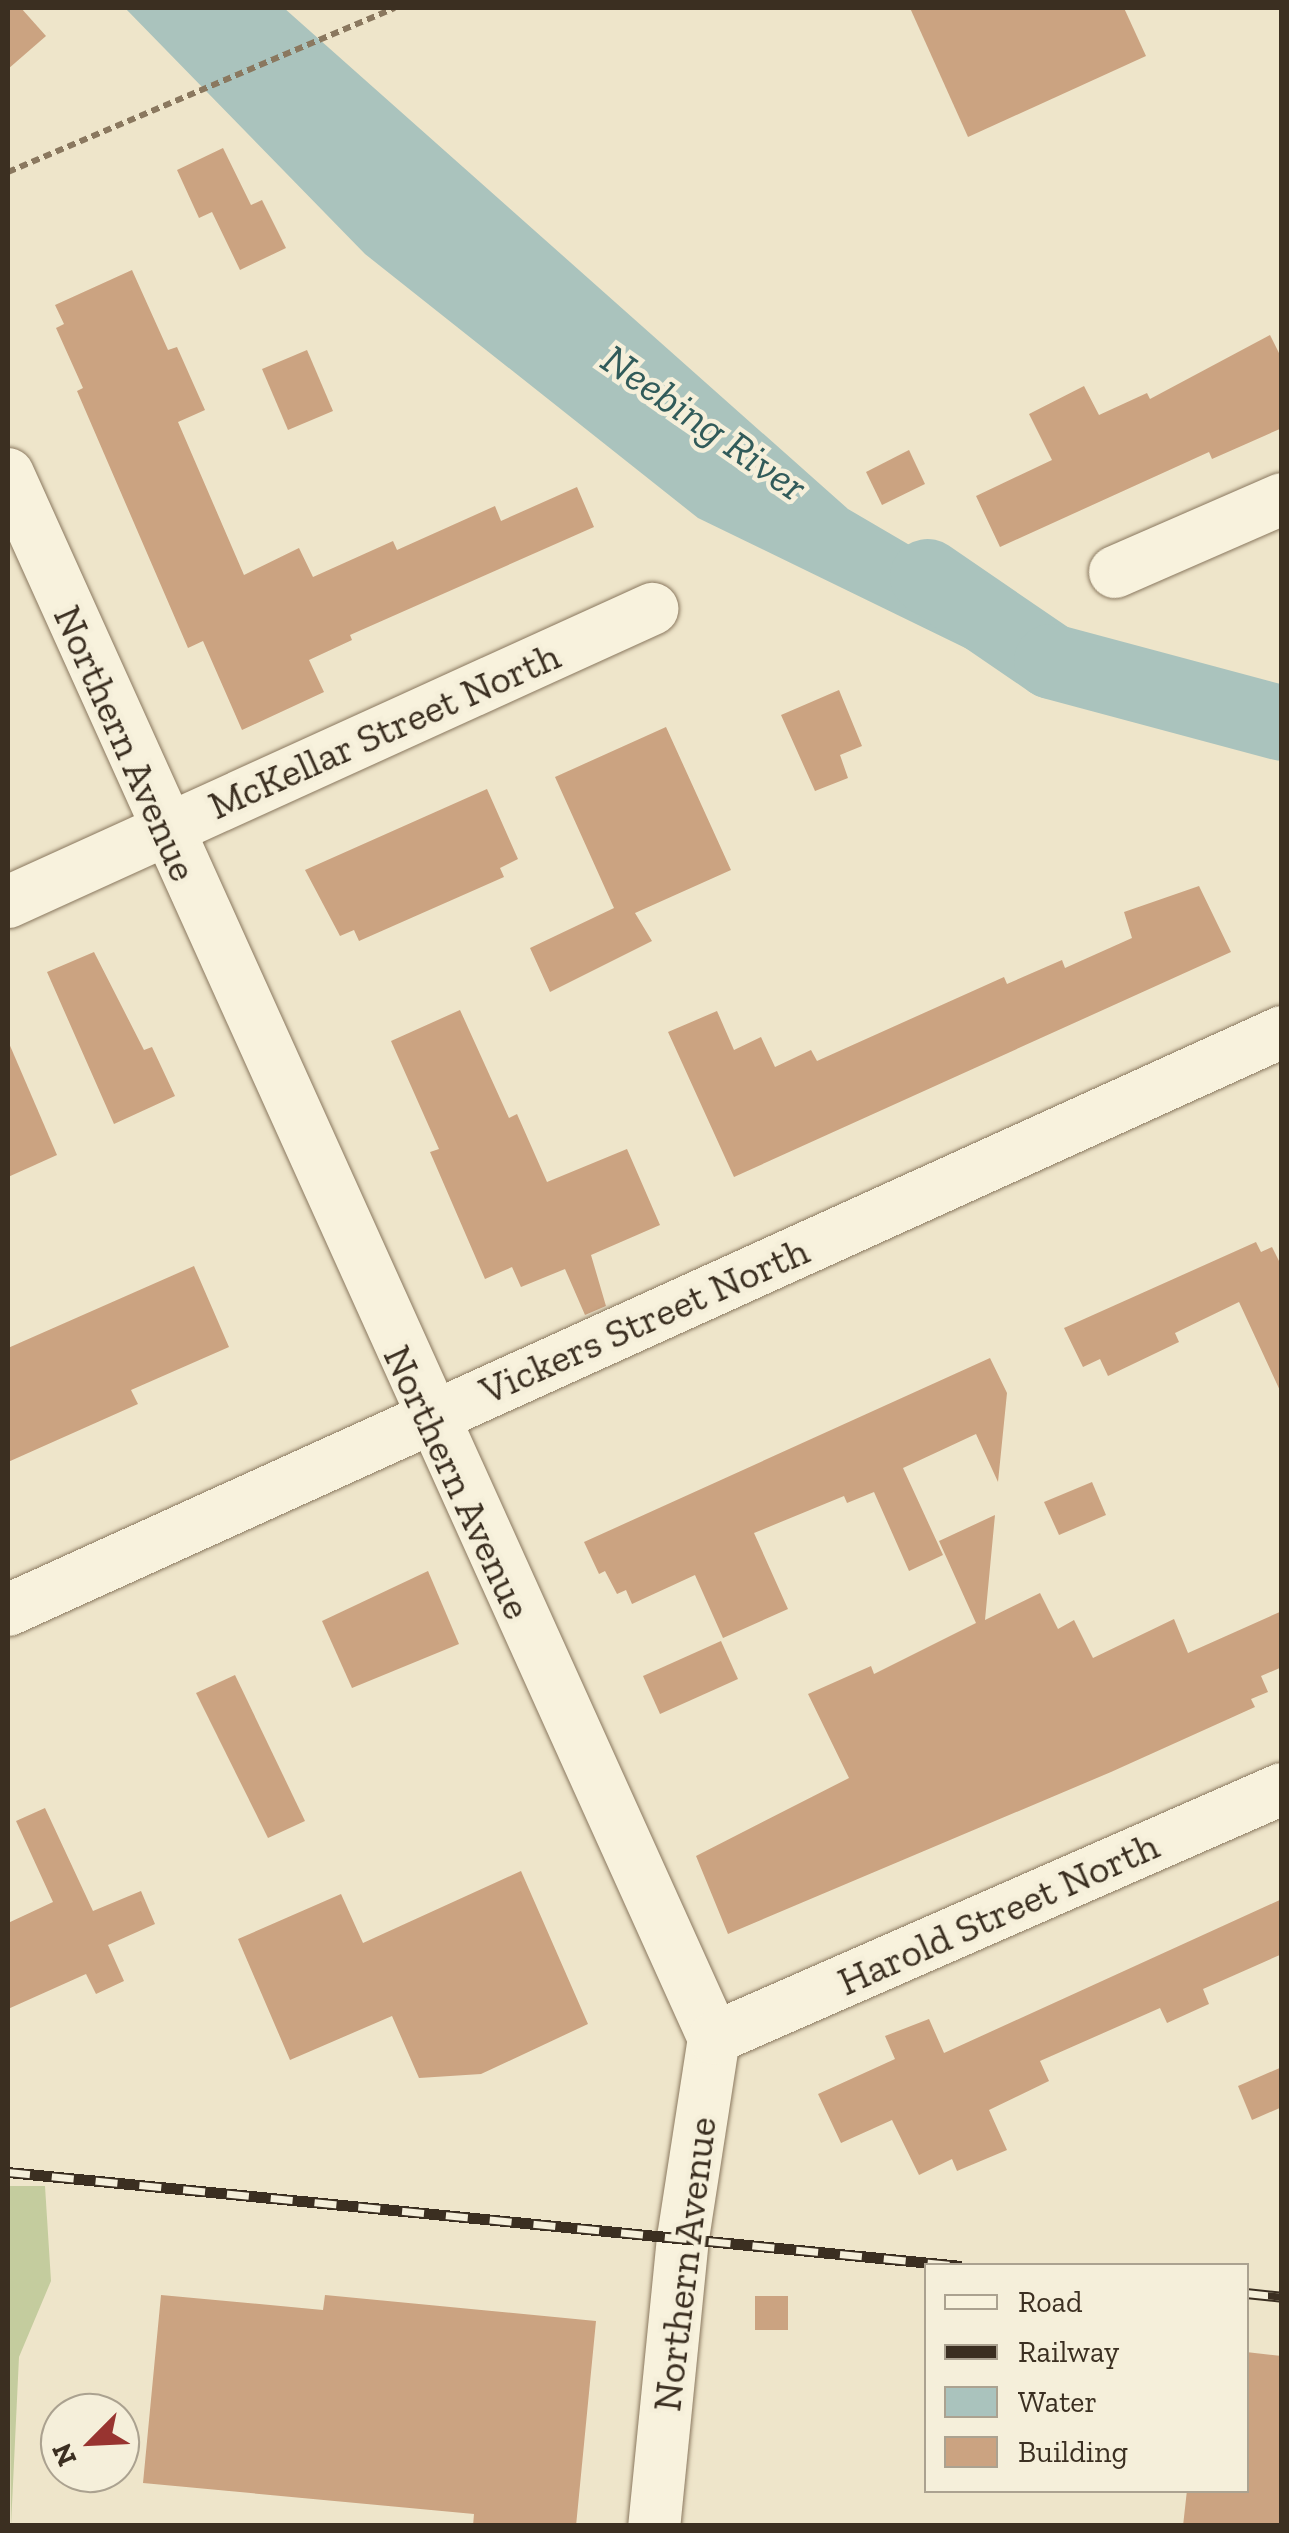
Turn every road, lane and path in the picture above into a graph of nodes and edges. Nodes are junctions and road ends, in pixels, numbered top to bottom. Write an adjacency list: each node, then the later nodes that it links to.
1 (395, 8): 2 (path)
2 (8, 172)
3 (8, 474): 7 (street, Northern Avenue)
4 (1282, 499): 5 (street)
5 (1115, 572)
6 (652, 608): 7 (street, McKellar Street North)
7 (164, 830): 8 (street, McKellar Street North); 10 (street, Northern Avenue)
8 (8, 902)
9 (1282, 1032): 10 (street, Vickers Street North)
10 (428, 1418): 11 (street, Vickers Street North); 13 (street, Northern Avenue)
11 (8, 1610)
12 (1282, 1789): 13 (street, Harold Street North)
13 (714, 2038): 14 (street, Northern Avenue)
14 (654, 2526)

